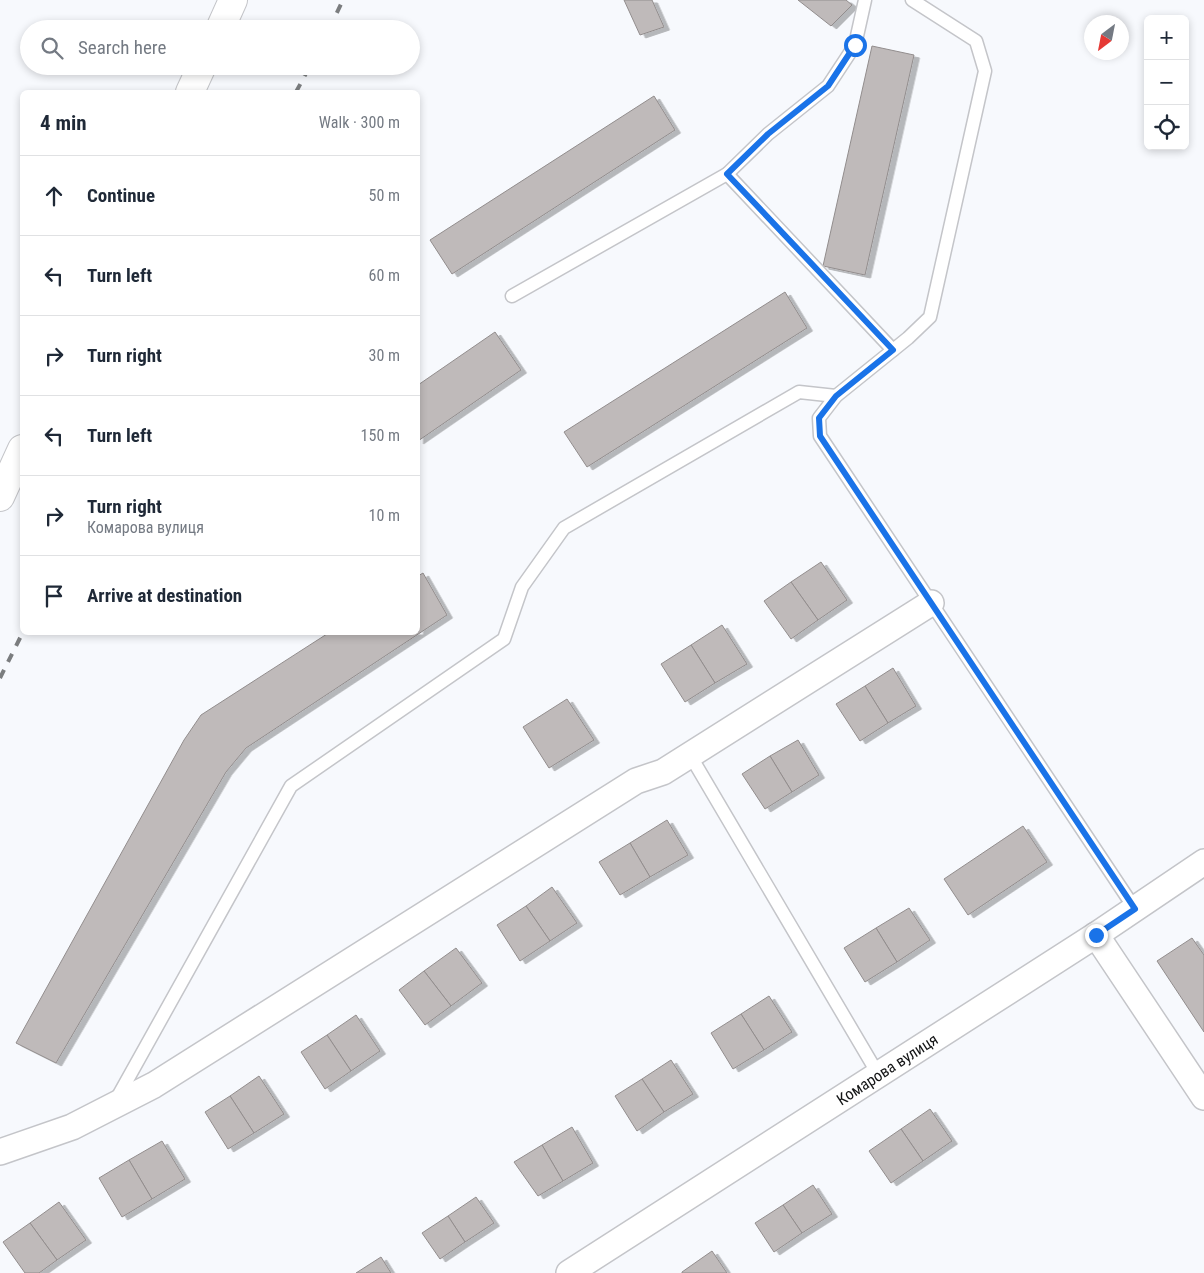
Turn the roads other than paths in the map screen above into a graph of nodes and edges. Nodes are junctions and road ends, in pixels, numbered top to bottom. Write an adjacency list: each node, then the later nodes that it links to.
1 (233, 0): 4 (main road)
2 (865, 0): 7 (lane)
3 (912, 0): 9 (lane)
4 (224, 20)
5 (198, 75): 6 (main road)
6 (191, 90)
7 (727, 174): 8 (lane); 9 (lane)
8 (512, 296)
9 (893, 350): 10 (lane)
10 (836, 396): 13 (lane); 20 (lane)
11 (20, 454): 12 (main road)
12 (0, 498)
13 (931, 603): 14 (street); 16 (lane)
14 (690, 755): 18 (lane); 20 (street)
15 (1204, 862): 16 (street, Комарова вулиця)
16 (1135, 909): 17 (street, Комарова вулиця)
17 (1096, 935): 18 (street, Комарова вулиця); 19 (street)
18 (878, 1074): 22 (street, Комарова вулиця)
19 (1204, 1097)
20 (112, 1107): 21 (street)
21 (0, 1152)
22 (568, 1273)

